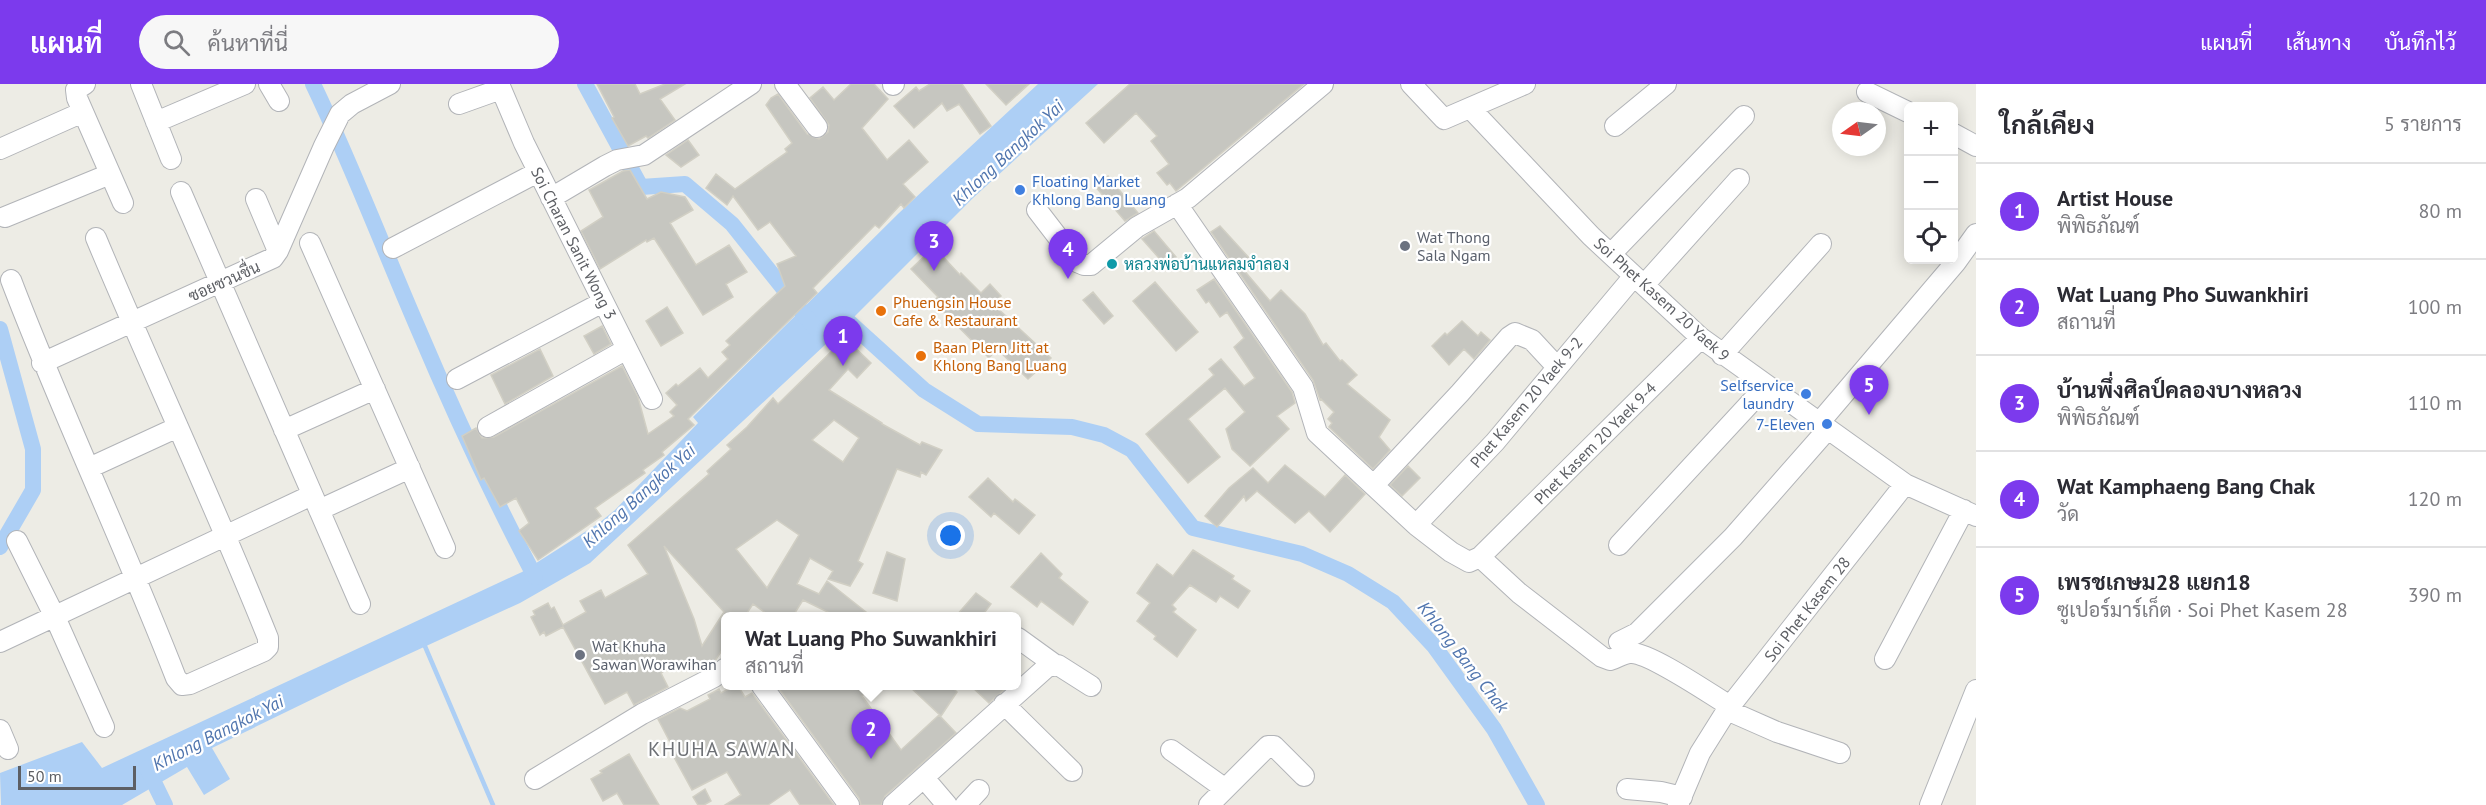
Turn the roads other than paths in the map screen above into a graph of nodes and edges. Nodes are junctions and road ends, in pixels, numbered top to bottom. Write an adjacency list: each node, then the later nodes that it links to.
1 (85, 84): 16 (street)
2 (141, 84): 18 (street)
3 (245, 84): 18 (street)
4 (390, 84): 40 (street, ซอยชวนชื่น)
5 (751, 84): 29 (street)
6 (785, 84): 20 (street)
7 (1323, 84): 32 (street)
8 (1411, 84): 14 (street)
9 (1525, 84): 14 (street)
10 (1666, 84): 19 (street)
11 (500, 86): 13 (street); 25 (street, Soi Charan Sanit Wong 3)
12 (1868, 92): 15 (street)
13 (459, 104)
14 (1470, 108): 41 (street, Soi Phet Kasem 20 Yaek 9)
15 (1904, 110)
16 (83, 112): 23 (street); 26 (street)
17 (1744, 116): 41 (street)
18 (156, 122): 24 (street)
19 (1615, 126)
20 (817, 127)
21 (1958, 137): 22 (street)
22 (1976, 146)
23 (0, 149)
24 (171, 159)
25 (538, 172): 29 (street, Soi Charan Sanit Wong 3); 39 (street)
26 (110, 174): 31 (street); 34 (street)
27 (1739, 179): 43 (street, Phet Kasem 20 Yaek 9-2)
28 (181, 192): 44 (street)
29 (551, 198): 45 (street, Soi Charan Sanit Wong 3)
30 (256, 199): 40 (street)
31 (123, 203)
32 (1177, 204): 33 (street); 62 (street)
33 (1037, 210)
34 (5, 217)
35 (1976, 234): 58 (street)
36 (96, 238): 46 (street)
37 (310, 243): 54 (street)
38 (1821, 244): 49 (street)
39 (393, 248)
40 (279, 251): 44 (street, ซอยชวนชื่น)
41 (1611, 254): 43 (street, Soi Phet Kasem 20 Yaek 9)
42 (11, 280): 50 (street)
43 (1639, 280): 47 (street, Soi Phet Kasem 20 Yaek 9); 51 (street, Phet Kasem 20 Yaek 9-2)
44 (220, 282): 46 (street, ซอยชวนชื่น); 59 (street)
45 (603, 302): 48 (street, Soi Charan Sanit Wong 3); 52 (street)
46 (132, 323): 50 (street, ซอยชวนชื่น); 56 (street)
47 (1701, 338): 49 (street, Soi Phet Kasem 20 Yaek 9); 71 (street, Phet Kasem 20 Yaek 9-4)
48 (627, 349): 55 (street, Soi Charan Sanit Wong 3); 57 (street)
49 (1722, 355): 53 (street, Soi Phet Kasem 20 Yaek 9)
50 (42, 363): 60 (street)
51 (1557, 367): 62 (street); 66 (street, Phet Kasem 20 Yaek 9-2)
52 (457, 379)
53 (1766, 386): 58 (street, Soi Phet Kasem 20 Yaek 9); 69 (street)
54 (375, 389): 59 (street); 61 (street)
55 (652, 399)
56 (178, 427): 60 (street); 67 (street)
57 (488, 427)
58 (1823, 427): 63 (street, Soi Phet Kasem 20 Yaek 9); 77 (street)
59 (284, 430): 64 (street)
60 (89, 468): 72 (street)
61 (410, 468): 64 (street); 70 (street)
62 (1374, 484): 66 (street)
63 (1905, 484): 65 (street); 87 (street, Soi Phet Kasem 28)
64 (316, 502): 67 (street); 73 (street)
65 (1970, 513): 78 (street)
66 (1416, 525): 71 (street)
67 (226, 533): 72 (street); 72 (street)
68 (17, 541): 74 (street)
69 (1619, 545)
70 (445, 548)
71 (1484, 553): 87 (street)
72 (137, 579): 74 (street)
73 (360, 604)
74 (55, 617): 76 (street); 88 (street)
75 (1021, 640): 79 (street)
76 (0, 642)
77 (1619, 642)
78 (1885, 659)
79 (1054, 664): 81 (street); 82 (street)
80 (721, 672): 96 (street)
81 (1091, 686)
82 (1021, 689)
83 (765, 690): 101 (street)
84 (1020, 690): 86 (street)
85 (1976, 690): 106 (street)
86 (1004, 704): 93 (street); 95 (street)
87 (1728, 708): 92 (street); 100 (street, Soi Phet Kasem 28)
88 (104, 727)
89 (0, 730): 90 (street)
90 (8, 749)
91 (1171, 750): 97 (street)
92 (1840, 753)
93 (1072, 771)
94 (1304, 776): 97 (street)
95 (924, 778): 102 (street); 103 (street)
96 (535, 779)
97 (1224, 788): 105 (street)
98 (1627, 789): 100 (street)
99 (979, 790): 104 (street)
100 (1680, 801)
101 (849, 805)
102 (893, 805)
103 (946, 805)
104 (965, 805)
105 (1209, 805)
106 (1930, 805)

